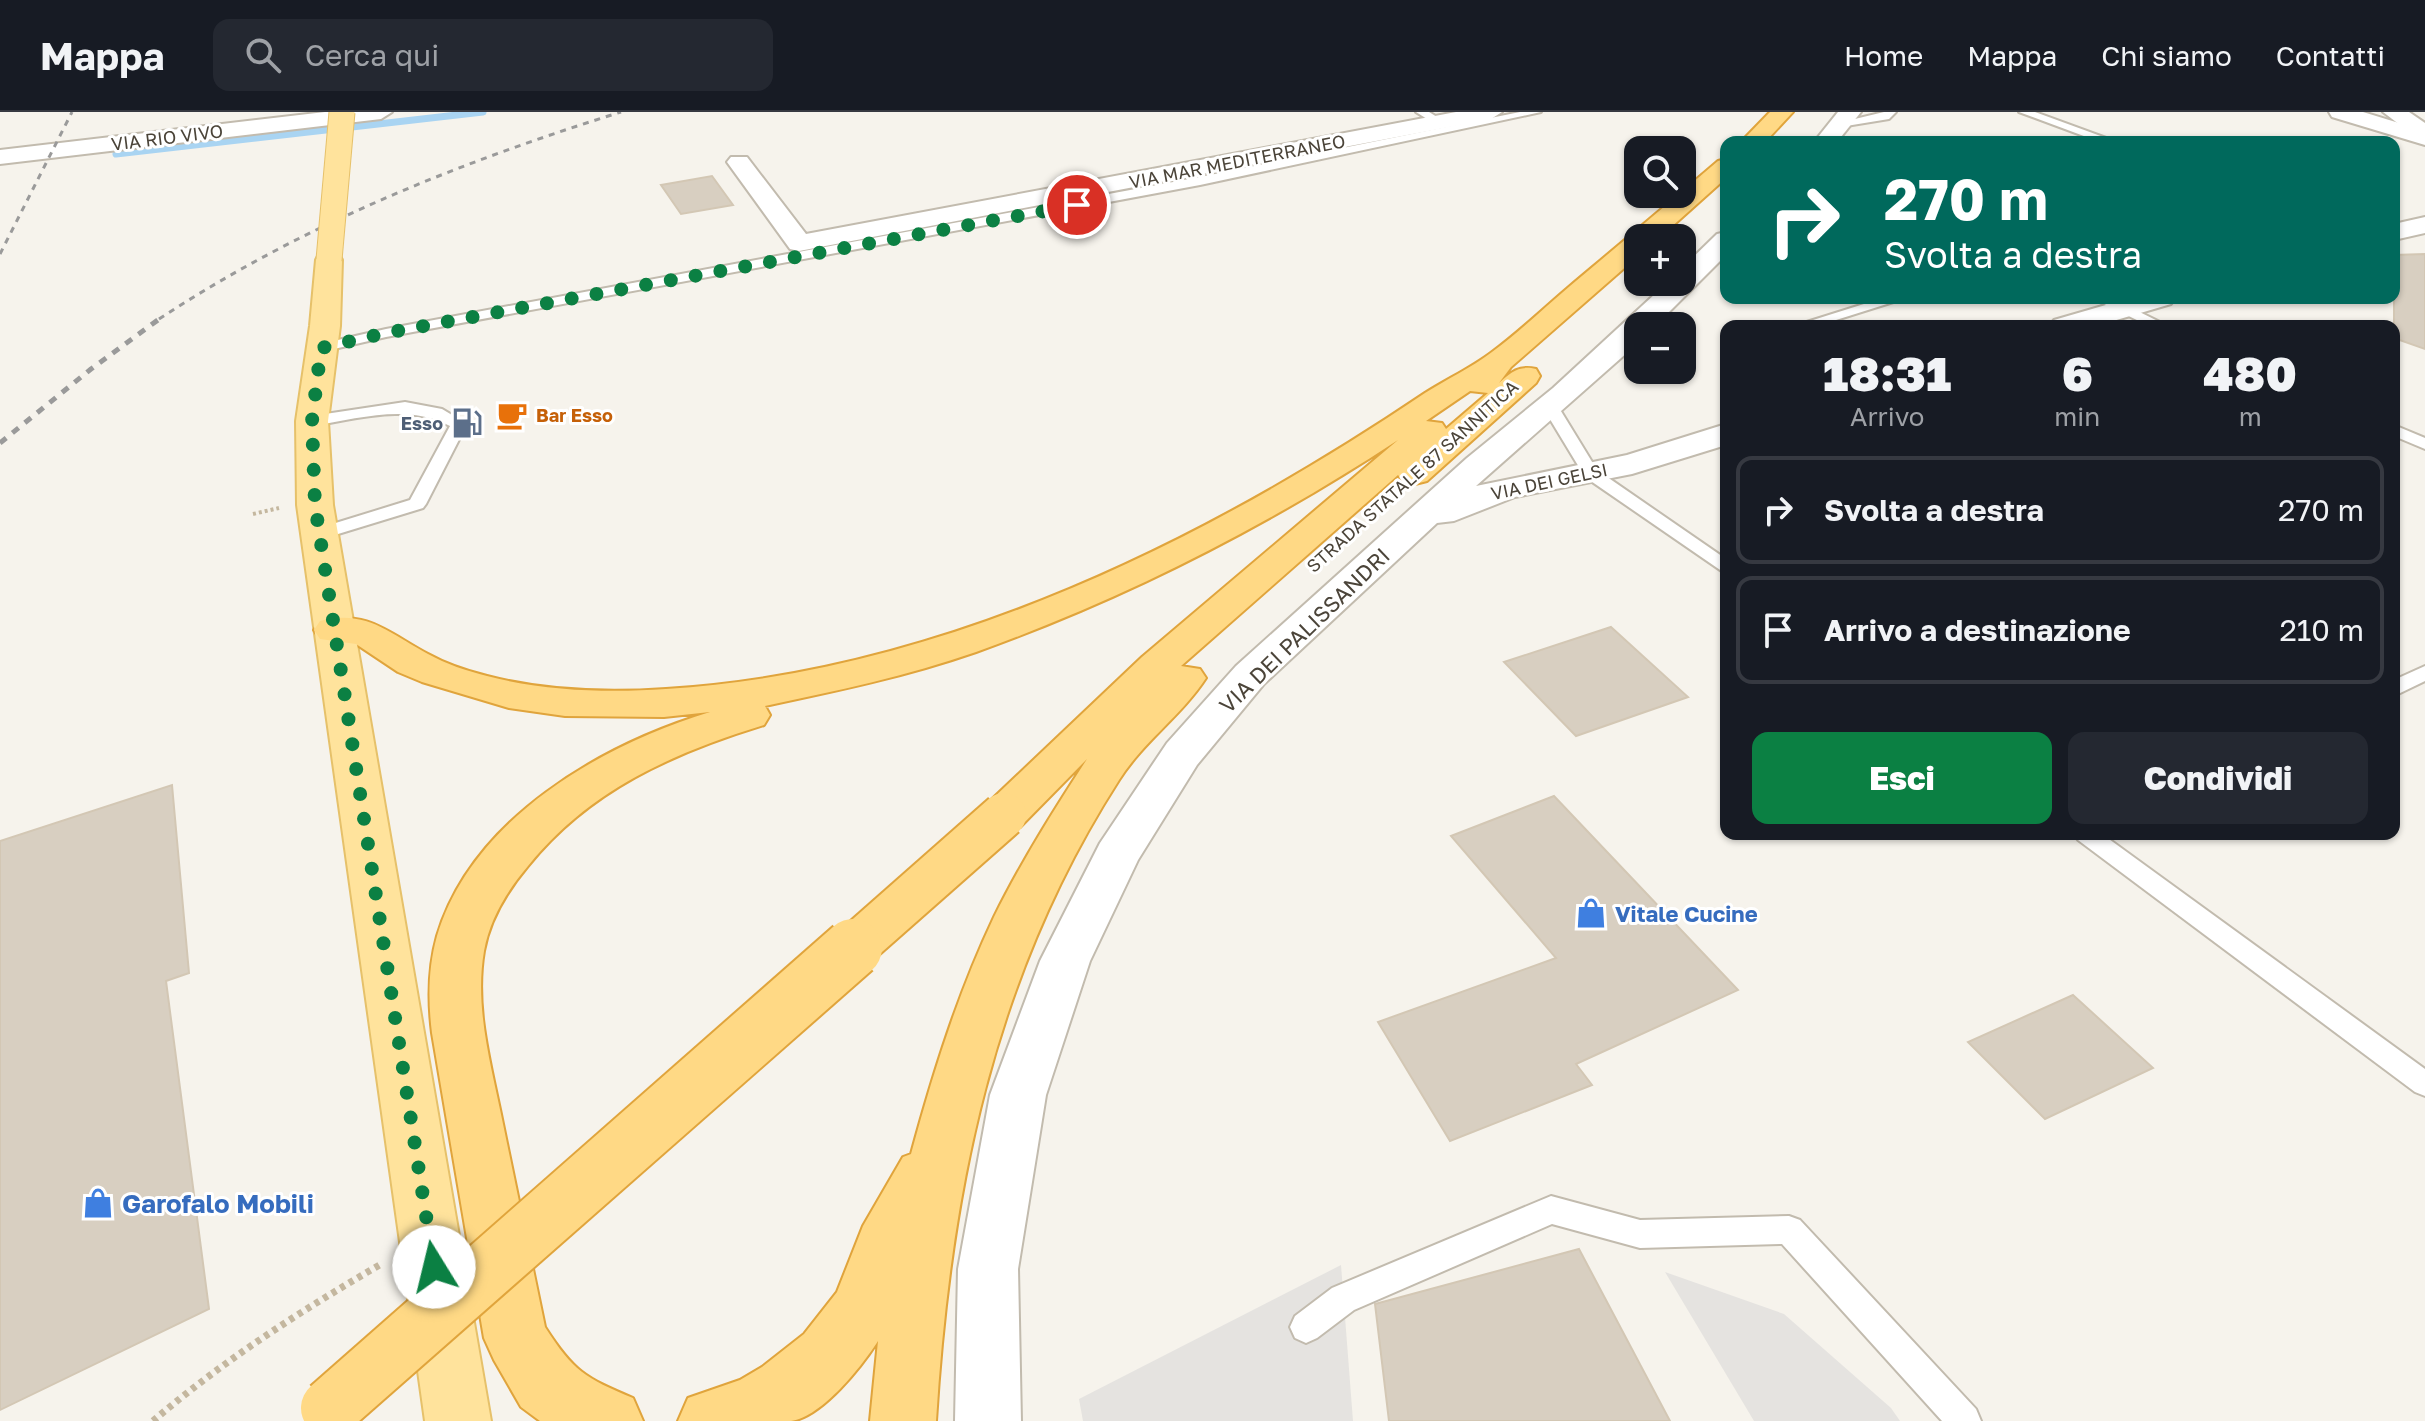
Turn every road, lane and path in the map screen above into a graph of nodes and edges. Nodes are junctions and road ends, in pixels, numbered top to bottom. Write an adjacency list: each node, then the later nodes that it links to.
1 (342, 112): 37 (main road, bridge)
2 (381, 112): 18 (street, VIA RIO VIVO)
3 (1491, 112): 10 (street, VIA MAR MEDITERRANEO)
4 (1536, 112): 37 (lane)
5 (1891, 112): 11 (lane)
6 (2024, 112): 16 (lane)
7 (2341, 112): 12 (street)
8 (2395, 113): 12 (street); 17 (street)
9 (1784, 116): 13 (highway); 14 (highway)
10 (1430, 117): 19 (street, VIA MAR MEDITERRANEO)
11 (1845, 118): 15 (street)
12 (2367, 119): 17 (street)
13 (1759, 136)
14 (1783, 136)
15 (1830, 136)
16 (2094, 136)
17 (2425, 136)
18 (0, 157)
19 (739, 162)
20 (1720, 171): 22 (highway)
21 (1720, 201): 23 (highway)
22 (1659, 224)
23 (1695, 224)
24 (2425, 225): 25 (street)
25 (2400, 231)
26 (1720, 246): 32 (street, VIA DEI PALISSANDRI)
27 (1624, 254): 38 (highway, STRADA STATALE 87 SANNITICA)
28 (1624, 287): 50 (highway, STRADA STATALE 87 SANNITICA)
29 (1863, 304): 33 (lane)
30 (2109, 304): 34 (street)
31 (2113, 304): 35 (lane)
32 (1652, 312)
33 (1818, 320)
34 (2076, 320)
35 (2148, 320)
36 (1624, 339): 39 (street, VIA DEI PALISSANDRI)
37 (321, 348): 40 (main road)
38 (1500, 361): 51 (highway); 53 (highway)
39 (1550, 406): 44 (lane); 46 (street, VIA DEI PALISSANDRI)
40 (312, 421): 45 (main road); 45 (lane)
41 (2400, 433): 43 (lane)
42 (1720, 436): 44 (street, VIA DEI GELSI)
43 (2425, 444)
44 (1591, 473): 46 (street, VIA DEI GELSI); 47 (lane)
45 (319, 534): 48 (main road)
46 (1383, 553): 65 (street, VIA DEI PALISSANDRI)
47 (1720, 564)
48 (334, 630): 51 (highway); 57 (main road)
49 (2425, 673): 52 (lane)
50 (1185, 678): 53 (highway); 56 (highway)
51 (811, 683): 62 (highway)
52 (2400, 686)
53 (1004, 815): 59 (highway, bridge)
54 (2102, 840): 55 (lane)
55 (2425, 1084)
56 (939, 1146): 63 (highway); 64 (highway)
57 (429, 1237): 60 (path); 61 (main road)
58 (1306, 1327): 66 (lane)
59 (323, 1414)
60 (153, 1421)
61 (458, 1421)
62 (610, 1421)
63 (711, 1421)
64 (903, 1421)
65 (988, 1421)
66 (1964, 1421)

